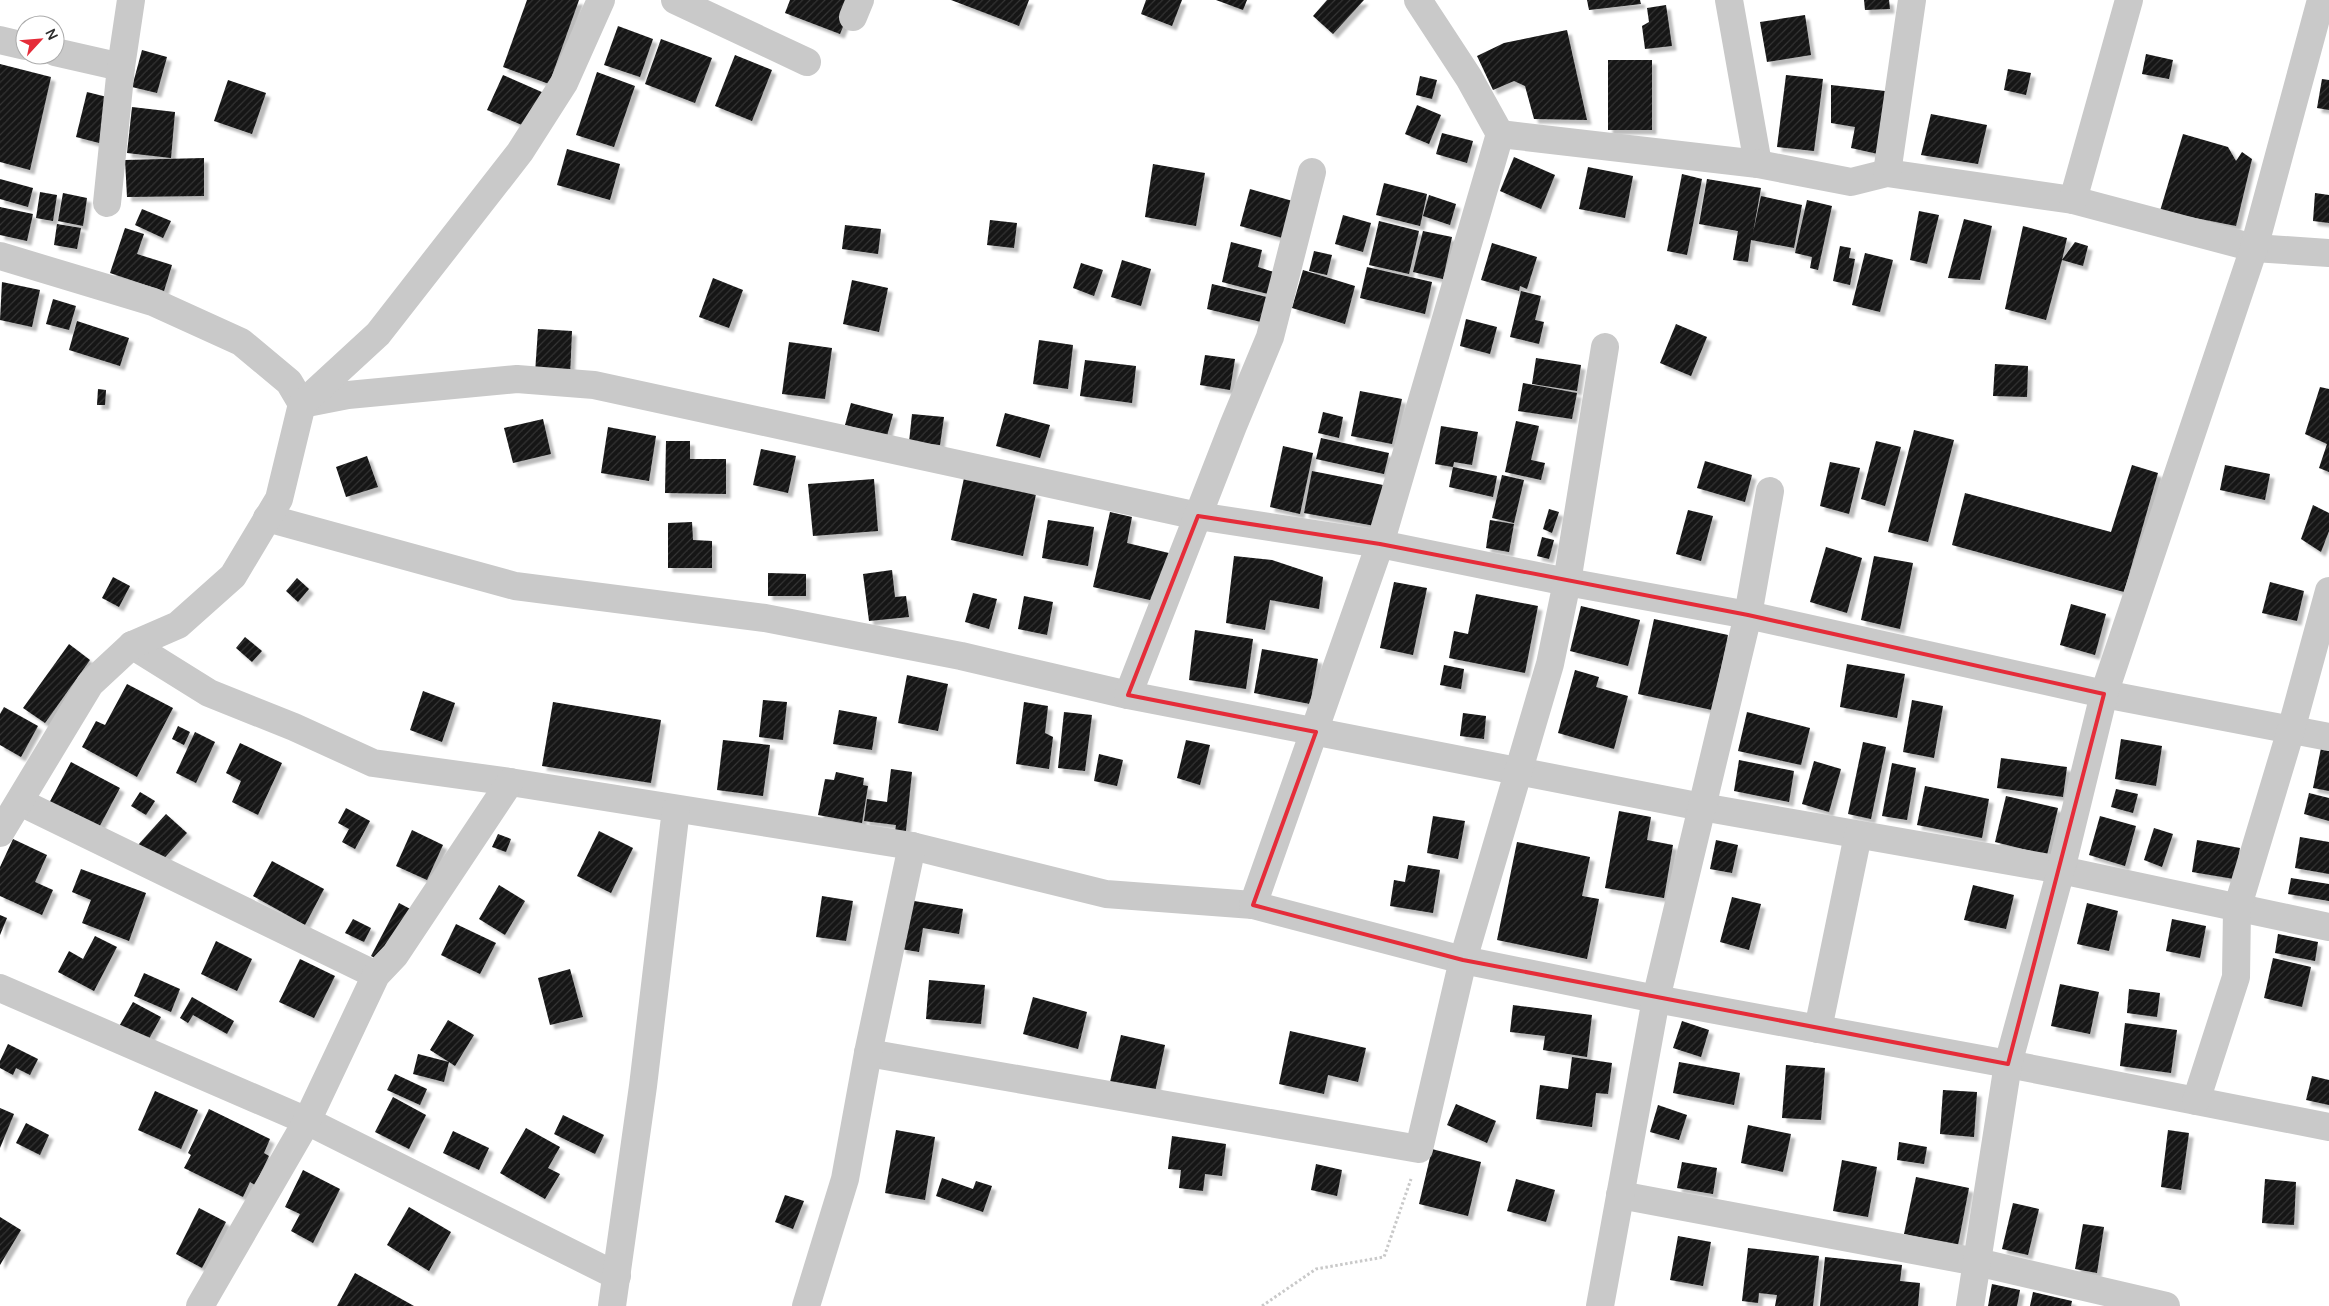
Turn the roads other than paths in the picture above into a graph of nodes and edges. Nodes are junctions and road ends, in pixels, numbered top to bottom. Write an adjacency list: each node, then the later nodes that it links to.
1 (130, 0): 13 (street)
2 (601, 0): 24 (street)
3 (675, 0): 12 (street)
4 (1418, 0): 14 (street)
5 (1729, 0): 15 (street)
6 (1912, 0): 17 (street)
7 (2129, 0): 18 (street)
8 (2322, 0): 20 (street)
9 (0, 40): 10 (street)
10 (15, 44)
11 (65, 54): 13 (street)
12 (807, 62)
13 (121, 67): 19 (street)
14 (1500, 134): 15 (street); 28 (street)
15 (1758, 164): 17 (street)
16 (1312, 172): 26 (street)
17 (1887, 173): 18 (street)
18 (2072, 200): 20 (street)
19 (107, 203)
20 (2254, 248): 21 (street); 33 (street)
21 (2329, 253)
22 (0, 256): 24 (street)
23 (1605, 347): 29 (street)
24 (302, 404): 26 (street); 27 (street)
25 (1770, 491): 31 (street)
26 (1198, 516): 28 (street); 34 (street)
27 (267, 518): 32 (street); 34 (street)
28 (1380, 544): 29 (street); 36 (street)
29 (1567, 582): 31 (street); 38 (street)
30 (2329, 591): 35 (street)
31 (1748, 615): 33 (street); 41 (street)
32 (132, 644): 39 (street); 40 (street)
33 (2104, 694): 35 (street); 46 (street)
34 (1128, 695): 36 (street)
35 (2291, 730): 37 (street); 48 (street)
36 (1316, 732): 38 (street); 47 (street)
37 (2329, 737)
38 (1518, 771): 41 (street); 50 (street)
39 (510, 782): 42 (street); 51 (street)
40 (20, 802): 43 (street); 51 (street)
41 (1702, 807): 44 (street); 53 (street)
42 (676, 809): 45 (street); 62 (street)
43 (0, 833)
44 (1858, 835): 46 (street); 54 (street)
45 (912, 846): 47 (street); 55 (street)
46 (2061, 870): 48 (street); 56 (street)
47 (1253, 905): 50 (street)
48 (2238, 909): 49 (street); 57 (street)
49 (2329, 926)
50 (1463, 960): 53 (street); 55 (street)
51 (376, 976): 58 (street)
52 (0, 988): 58 (street)
53 (1656, 999): 54 (street); 60 (street)
54 (1818, 1029): 56 (street)
55 (868, 1053): 65 (street)
56 (2008, 1064): 57 (street); 61 (street)
57 (2196, 1101): 59 (street)
58 (307, 1121): 62 (street); 63 (street)
59 (2329, 1127)
60 (1620, 1195): 61 (street); 66 (street)
61 (1976, 1262): 67 (street); 68 (street)
62 (617, 1276): 64 (street)
63 (200, 1306)
64 (612, 1306)
65 (806, 1306)
66 (1600, 1306)
67 (1970, 1306)
68 (2166, 1306)

